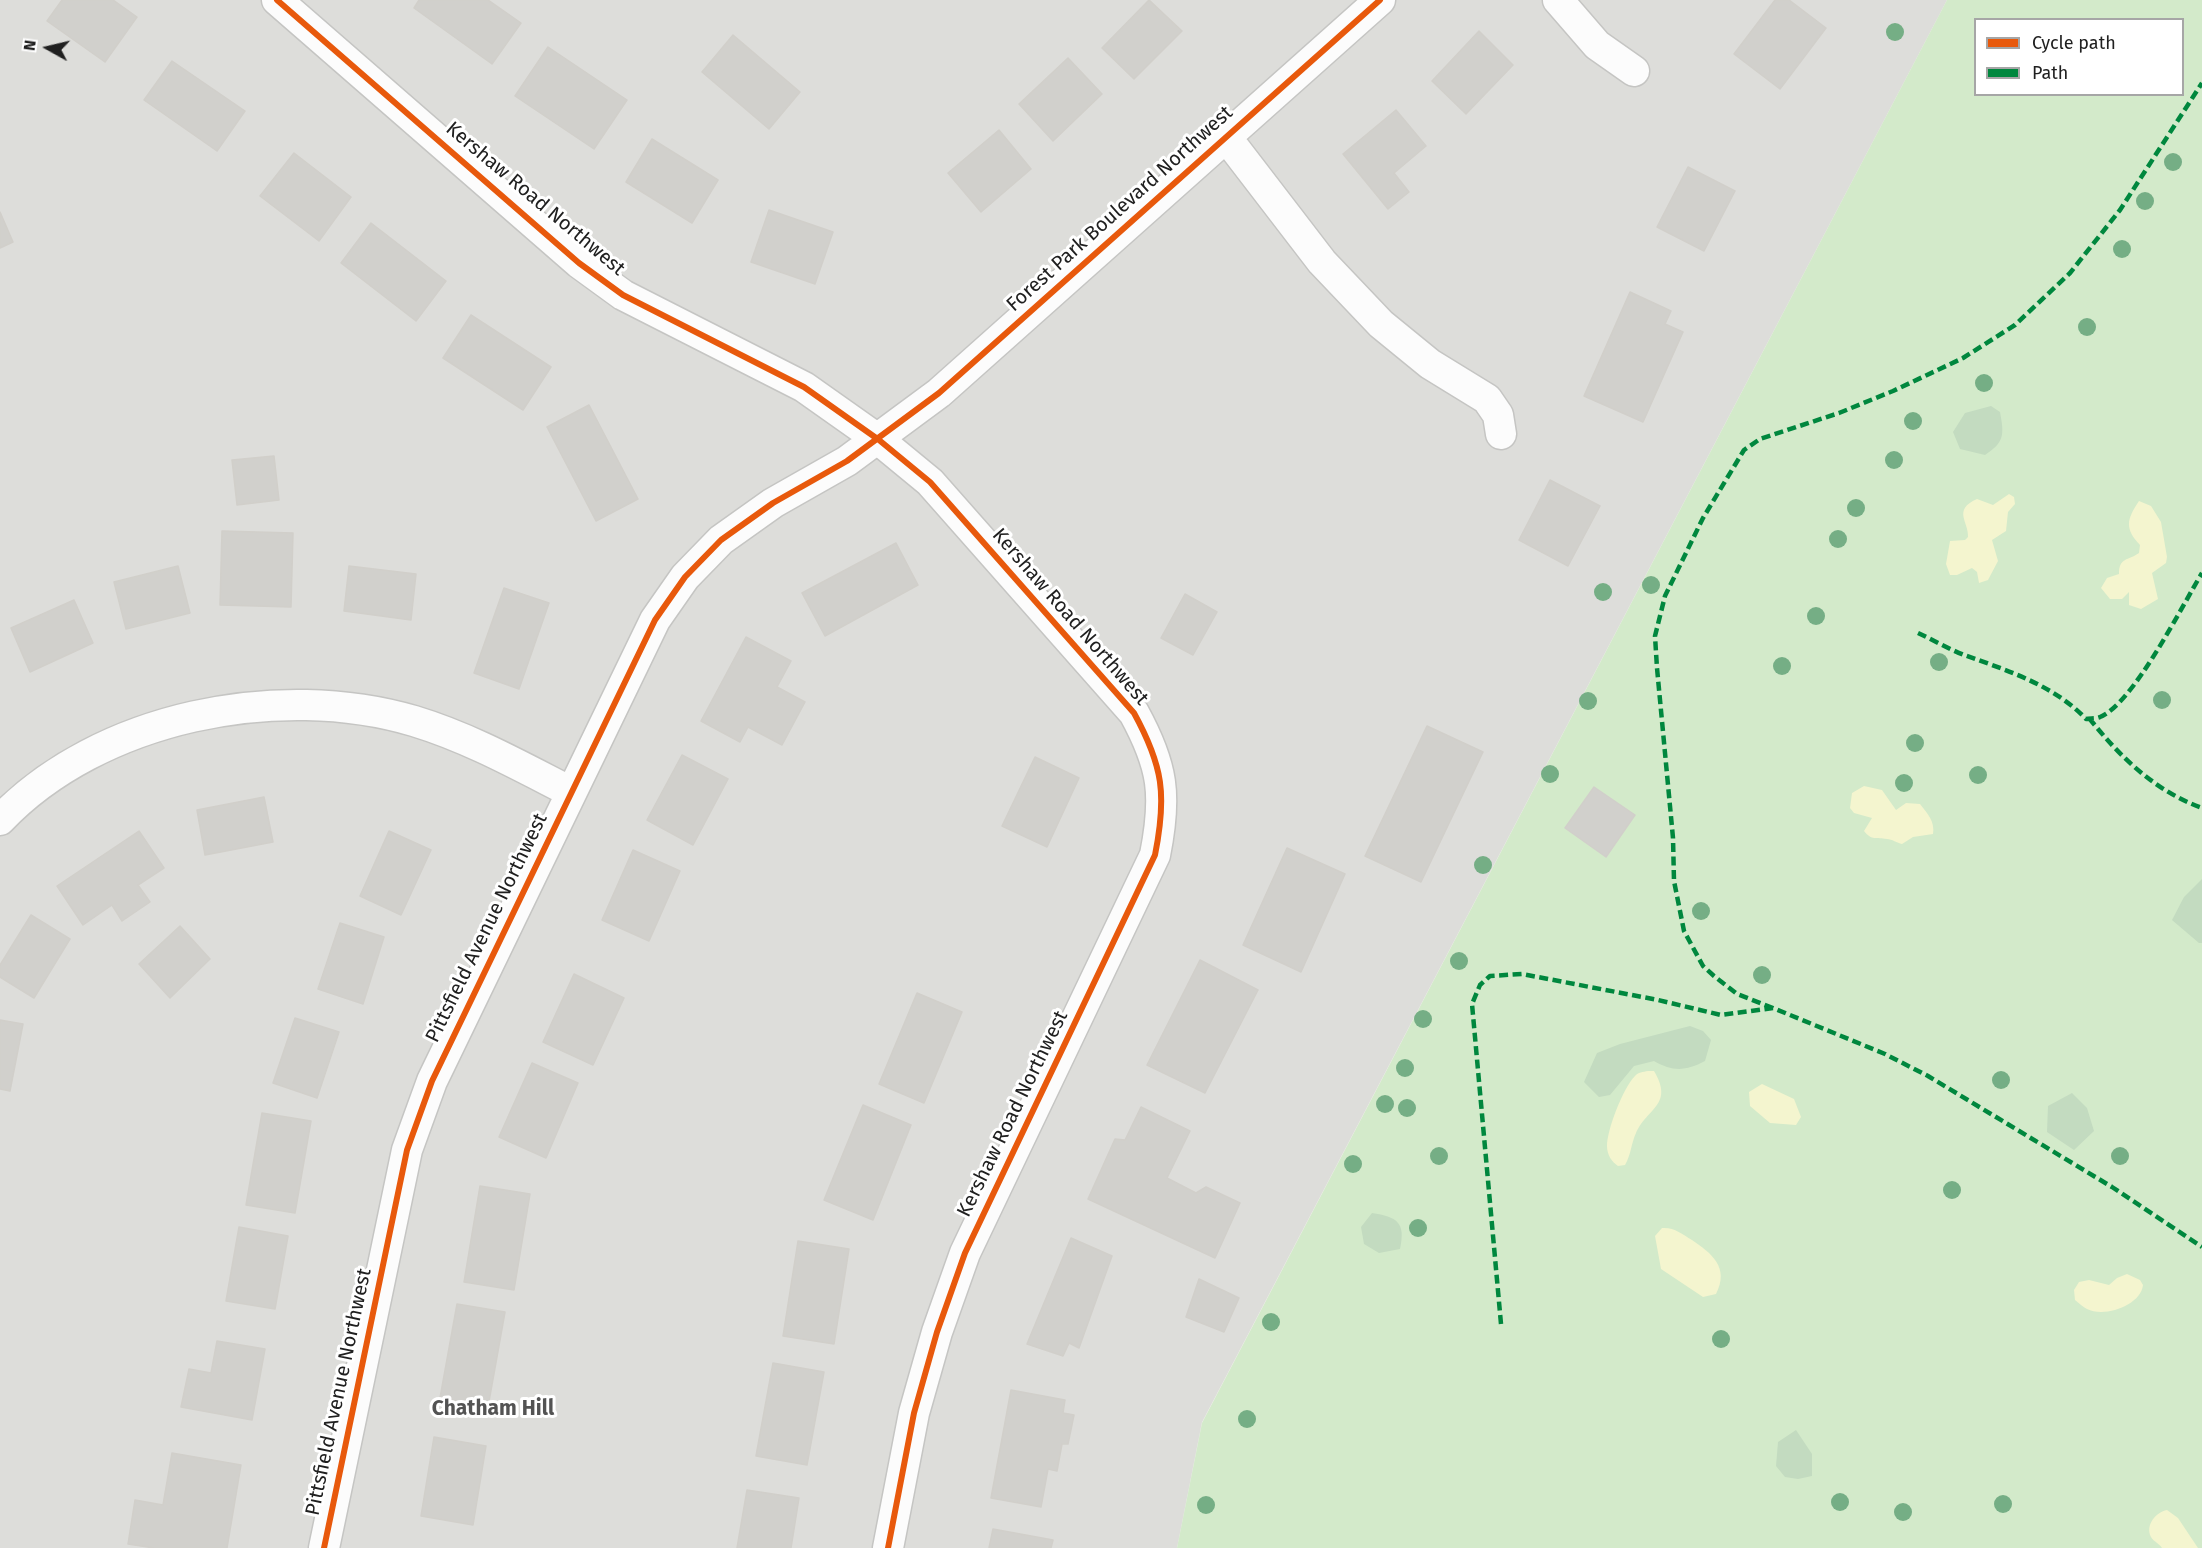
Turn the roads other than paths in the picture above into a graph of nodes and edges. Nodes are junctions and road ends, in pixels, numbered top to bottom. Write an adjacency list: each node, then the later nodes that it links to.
1 (277, 0): 7 (street, Kershaw Road Northwest)
2 (1380, 0): 5 (street, Forest Park Boulevard Northwest)
3 (1558, 0): 4 (street)
4 (1634, 71)
5 (1226, 137): 6 (street); 7 (street, Forest Park Boulevard Northwest)
6 (1501, 434)
7 (879, 440): 8 (street, Pittsfield Avenue Northwest); 11 (street, Kershaw Road Northwest)
8 (571, 792): 9 (street); 10 (street, Pittsfield Avenue Northwest)
9 (0, 820)
10 (324, 1548)
11 (888, 1548)

